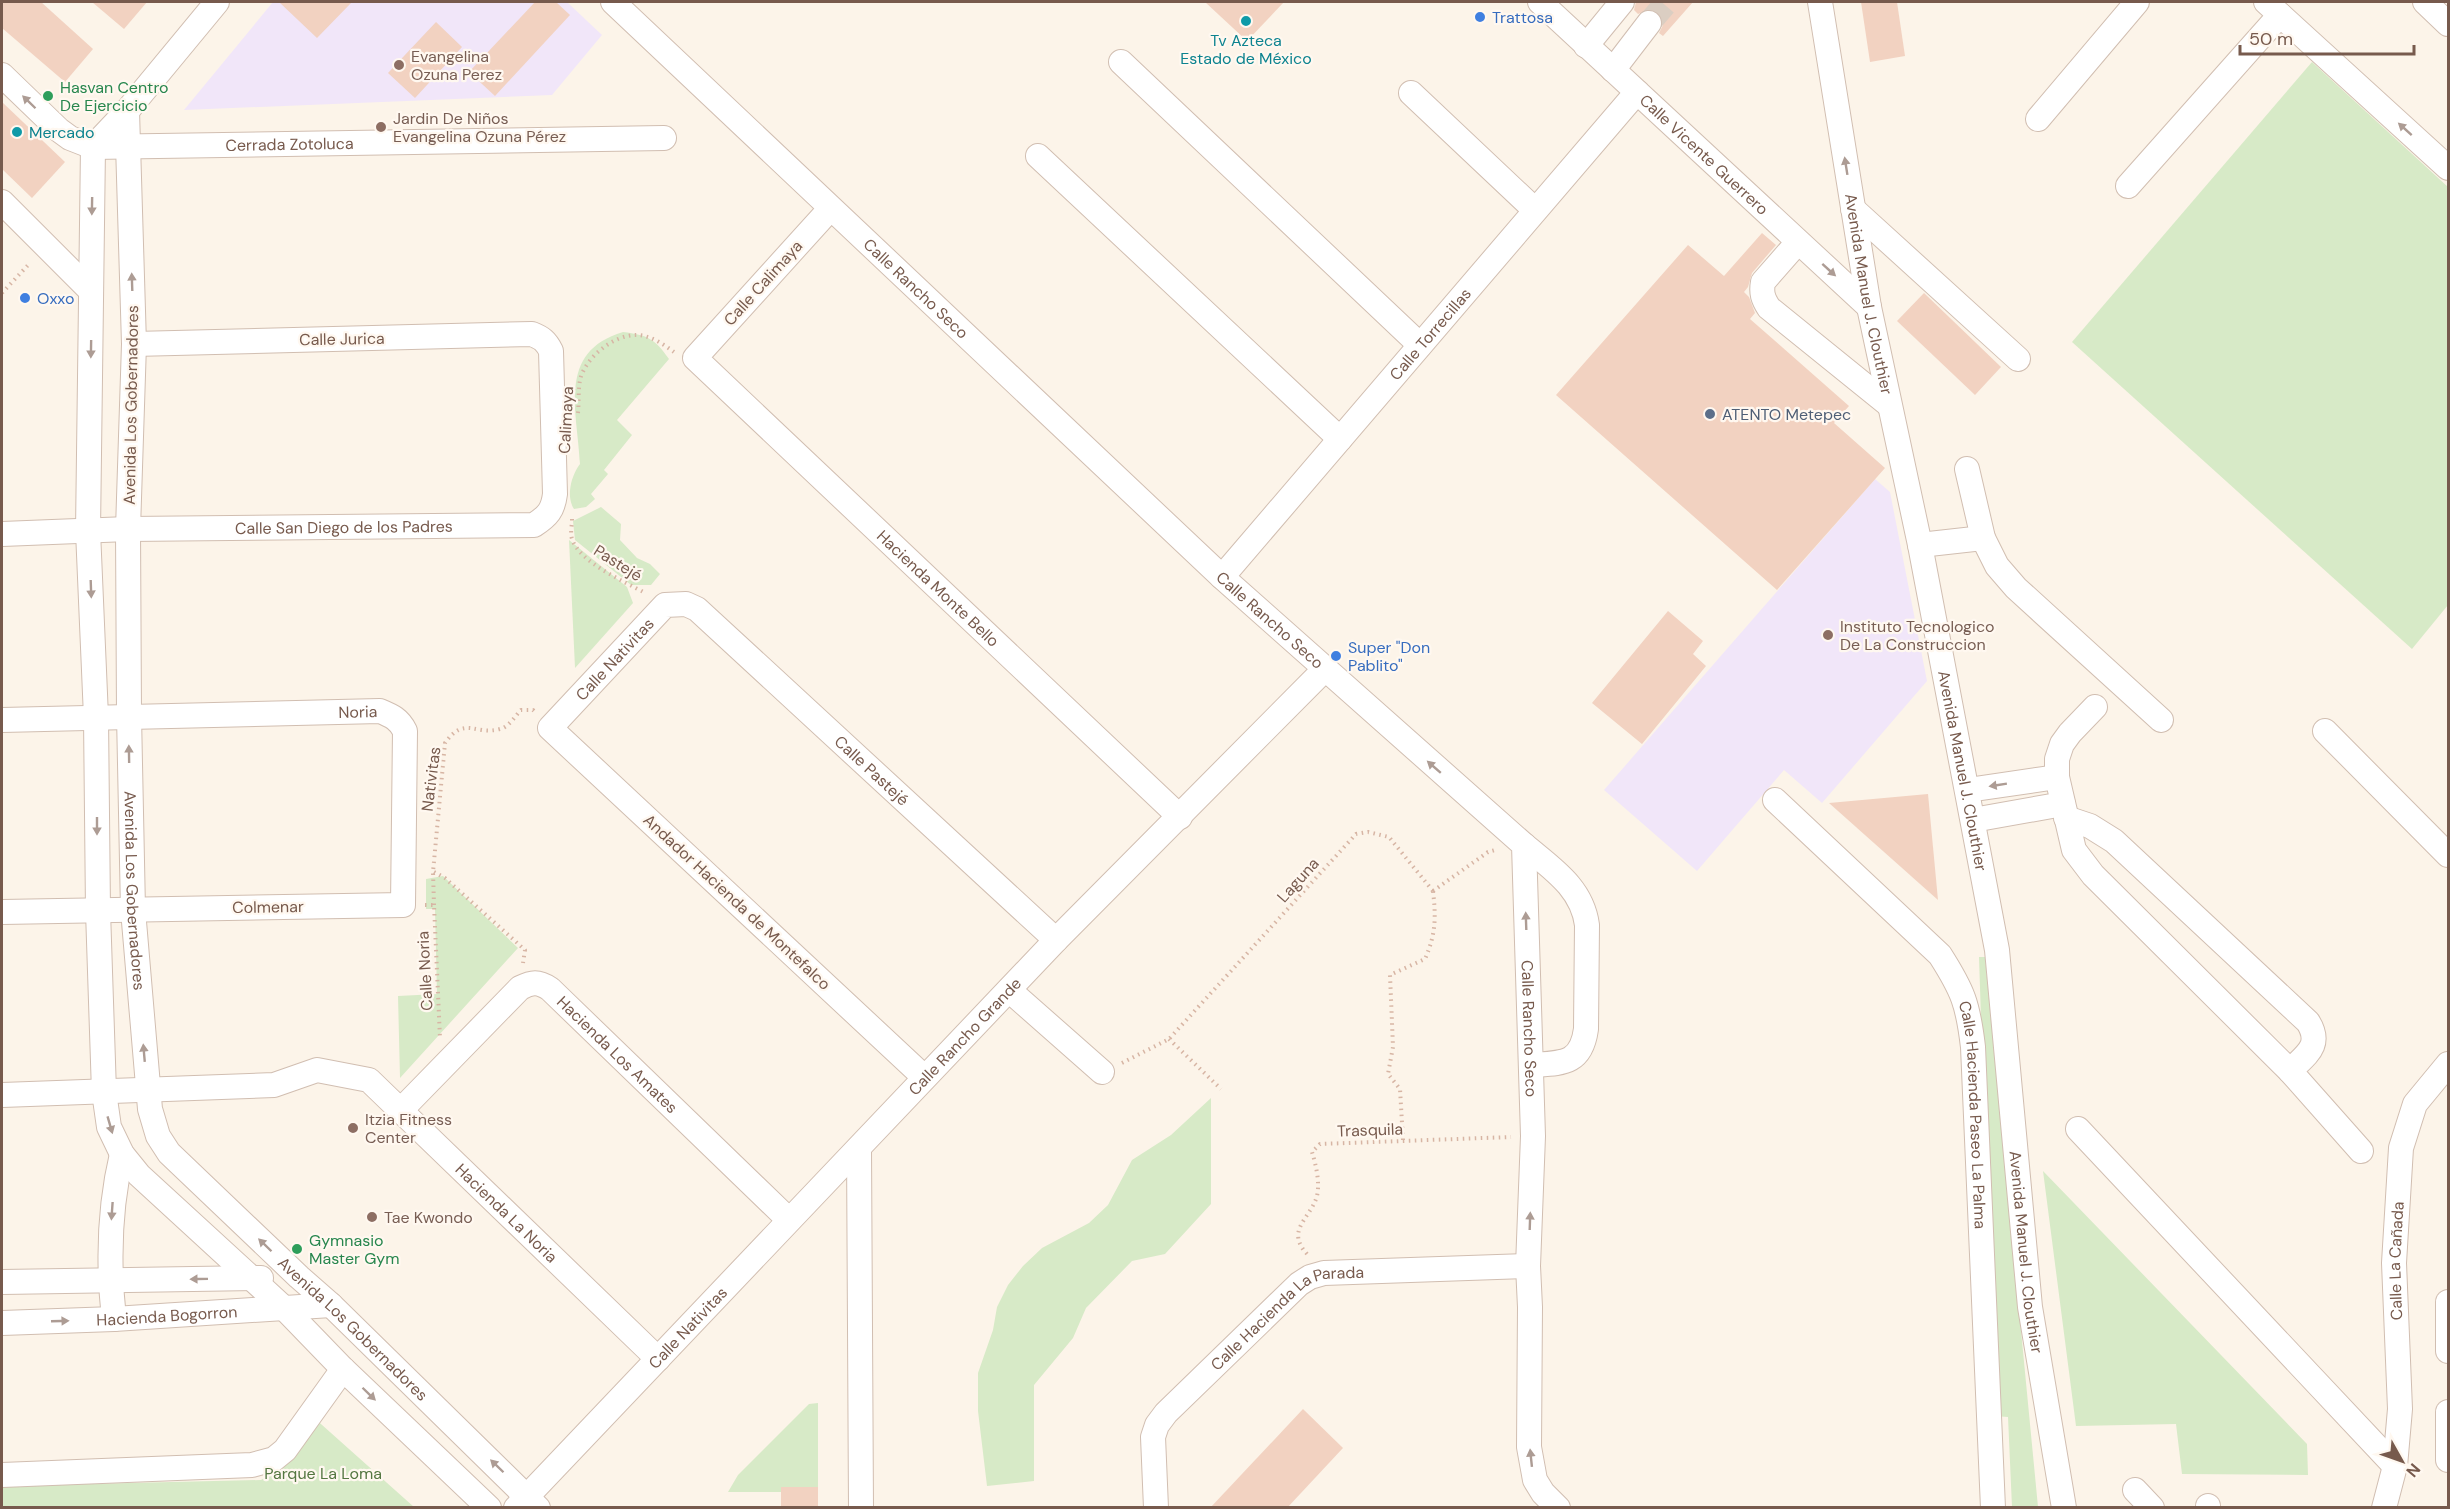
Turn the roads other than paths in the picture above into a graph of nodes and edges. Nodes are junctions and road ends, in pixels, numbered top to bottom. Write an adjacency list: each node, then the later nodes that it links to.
1 (217, 2): 17 (street)
2 (613, 2): 26 (street, Calle Rancho Seco)
3 (1540, 2): 11 (street, Calle Vicente Guerrero)
4 (1622, 2): 11 (street)
5 (1820, 2): 27 (street, Avenida Manuel J. Clouthier, one-way to 5)
6 (2137, 2): 18 (street)
7 (2425, 2): 10 (street)
8 (2273, 8): 23 (street, one-way to 8); 24 (street)
9 (1648, 23): 13 (street)
10 (2448, 24)
11 (1586, 46): 13 (street, Calle Vicente Guerrero)
12 (1120, 62): 33 (street)
13 (1613, 70): 15 (street, Calle Vicente Guerrero)
14 (2, 75): 20 (street, one-way to 14)
15 (1637, 92): 28 (street, Calle Torrecillas); 29 (street, Calle Vicente Guerrero)
16 (1411, 93): 28 (street)
17 (127, 111): 20 (street); 21 (street, Avenida Los Gobernadores)
18 (2038, 119)
19 (664, 138): 21 (street, Cerrada Zotoluca)
20 (93, 147): 21 (street); 30 (street, Avenida Los Gobernadores, one-way to 30)
21 (129, 148): 32 (street, Avenida Los Gobernadores, one-way to 21)
22 (1038, 156): 37 (street)
23 (2448, 168)
24 (2128, 186)
25 (2, 202): 30 (street)
26 (830, 209): 34 (street, Calle Calimaya); 45 (street, Calle Rancho Seco)
27 (1853, 209): 31 (street, Avenida Manuel J. Clouthier); 35 (street)
28 (1535, 210): 33 (street, Calle Torrecillas)
29 (1798, 242): 31 (street, Calle Vicente Guerrero, one-way to 31); 36 (street)
30 (91, 291): 41 (street, Avenida Los Gobernadores, one-way to 41)
31 (1869, 307): 36 (street, Avenida Manuel J. Clouthier)
32 (134, 344): 39 (street, Calle Jurica); 40 (street, Avenida Los Gobernadores)
33 (1420, 345): 37 (street, Calle Torrecillas)
34 (695, 358): 59 (street, Hacienda Monte Bello)
35 (2018, 359)
36 (1889, 405): 44 (street, Avenida Manuel J. Clouthier)
37 (1340, 439): 45 (street, Calle Torrecillas)
38 (1967, 469): 43 (street)
39 (563, 512): 40 (street, Calle San Diego de los Padres)
40 (129, 529): 41 (street, Calle San Diego de los Padres); 49 (street, Avenida Los Gobernadores)
41 (88, 531): 42 (street, Calle San Diego de los Padres); 50 (street, Avenida Los Gobernadores, one-way to 50)
42 (2, 534)
43 (1983, 538): 44 (street); 52 (street)
44 (1920, 545): 56 (street, Avenida Manuel J. Clouthier)
45 (1222, 577): 47 (street, Calle Rancho Seco)
46 (675, 604): 53 (street, Calle Nativitas); 67 (street, Calle Pastejé)
47 (1324, 670): 59 (street, Calle Rancho Grande); 61 (street, Calle Rancho Seco, one-way to 47)
48 (2095, 707): 55 (street)
49 (129, 716): 50 (street, Noria); 63 (street, Noria); 64 (street, Avenida Los Gobernadores, one-way to 49)
50 (96, 717): 51 (street, Noria); 65 (street, Avenida Los Gobernadores, one-way to 65)
51 (2, 720)
52 (2161, 720)
53 (550, 728): 73 (street, Andador Hacienda de Montefalco)
54 (2325, 731): 62 (street)
55 (2057, 777): 56 (street, one-way to 56); 58 (street)
56 (1968, 790): 60 (street, Avenida Manuel J. Clouthier)
57 (1775, 800): 106 (street, Calle Hacienda Paseo La Palma)
58 (2065, 811): 60 (street); 71 (street); 71 (street)
59 (1180, 817): 67 (street, Calle Rancho Grande)
60 (1973, 820): 107 (street, Avenida Manuel J. Clouthier)
61 (1524, 845): 70 (street, Calle Rancho Seco, one-way to 61); 70 (street)
62 (2448, 855)
63 (403, 905): 64 (street, Colmenar)
64 (133, 910): 65 (street, Colmenar); 74 (street, Avenida Los Gobernadores, one-way to 64)
65 (98, 911): 66 (street, Colmenar); 75 (street, Avenida Los Gobernadores)
66 (2, 912)
67 (1056, 940): 68 (street, Calle Rancho Grande)
68 (1009, 990): 72 (street); 73 (street, Calle Rancho Grande)
69 (2448, 1064): 98 (street, Calle La Cañada)
70 (1531, 1065): 83 (street, Calle Rancho Seco, one-way to 70)
71 (2290, 1071): 80 (street)
72 (1102, 1072)
73 (924, 1077): 79 (street, Calle Rancho Grande)
74 (147, 1089): 75 (street, Hacienda La Noria); 77 (street, Hacienda La Noria); 84 (street, Avenida Los Gobernadores, one-way to 74)
75 (104, 1092): 76 (street, Hacienda La Noria); 81 (street, Avenida Los Gobernadores, one-way to 81)
76 (2, 1095)
77 (399, 1111): 82 (street, Hacienda Los Amates); 94 (street, Hacienda La Noria)
78 (2078, 1129): 98 (street)
79 (859, 1148): 82 (street, Calle Nativitas); 104 (street)
80 (2361, 1151)
81 (122, 1154): 85 (street, Avenida Los Gobernadores); 86 (street, one-way to 86)
82 (789, 1220): 94 (street, Calle Nativitas)
83 (1528, 1266): 102 (street, Calle Rancho Seco, one-way to 83); 105 (street, Calle Hacienda La Parada)
84 (299, 1277): 85 (street, Hacienda Bogorron); 89 (street, Avenida Los Gobernadores)
85 (252, 1278): 86 (street, Hacienda Bogorron, one-way to 86); 90 (street, Avenida Los Gobernadores)
86 (110, 1280): 87 (street, Hacienda Bogorron); 91 (street)
87 (2, 1282)
88 (2448, 1302): 93 (street)
89 (331, 1305): 90 (street, Hacienda Bogorron); 101 (street, Avenida Los Gobernadores, one-way to 89)
90 (284, 1308): 91 (street, Hacienda Bogorron); 95 (street, Avenida Los Gobernadores)
91 (114, 1319): 92 (street, Hacienda Bogorron, one-way to 91)
92 (2, 1323)
93 (2448, 1351)
94 (658, 1359): 101 (street, Calle Nativitas)
95 (343, 1369): 99 (street); 103 (street, Avenida Los Gobernadores, one-way to 103)
96 (2448, 1412): 97 (street)
97 (2448, 1460)
98 (2395, 1466): 109 (street, Calle La Cañada)
99 (2, 1475)
100 (2135, 1490): 108 (street)
101 (527, 1504)
102 (1558, 1507)
103 (489, 1508)
104 (861, 1508)
105 (1156, 1508)
106 (1993, 1508)
107 (2064, 1508)
108 (2152, 1508)
109 (2384, 1508)

